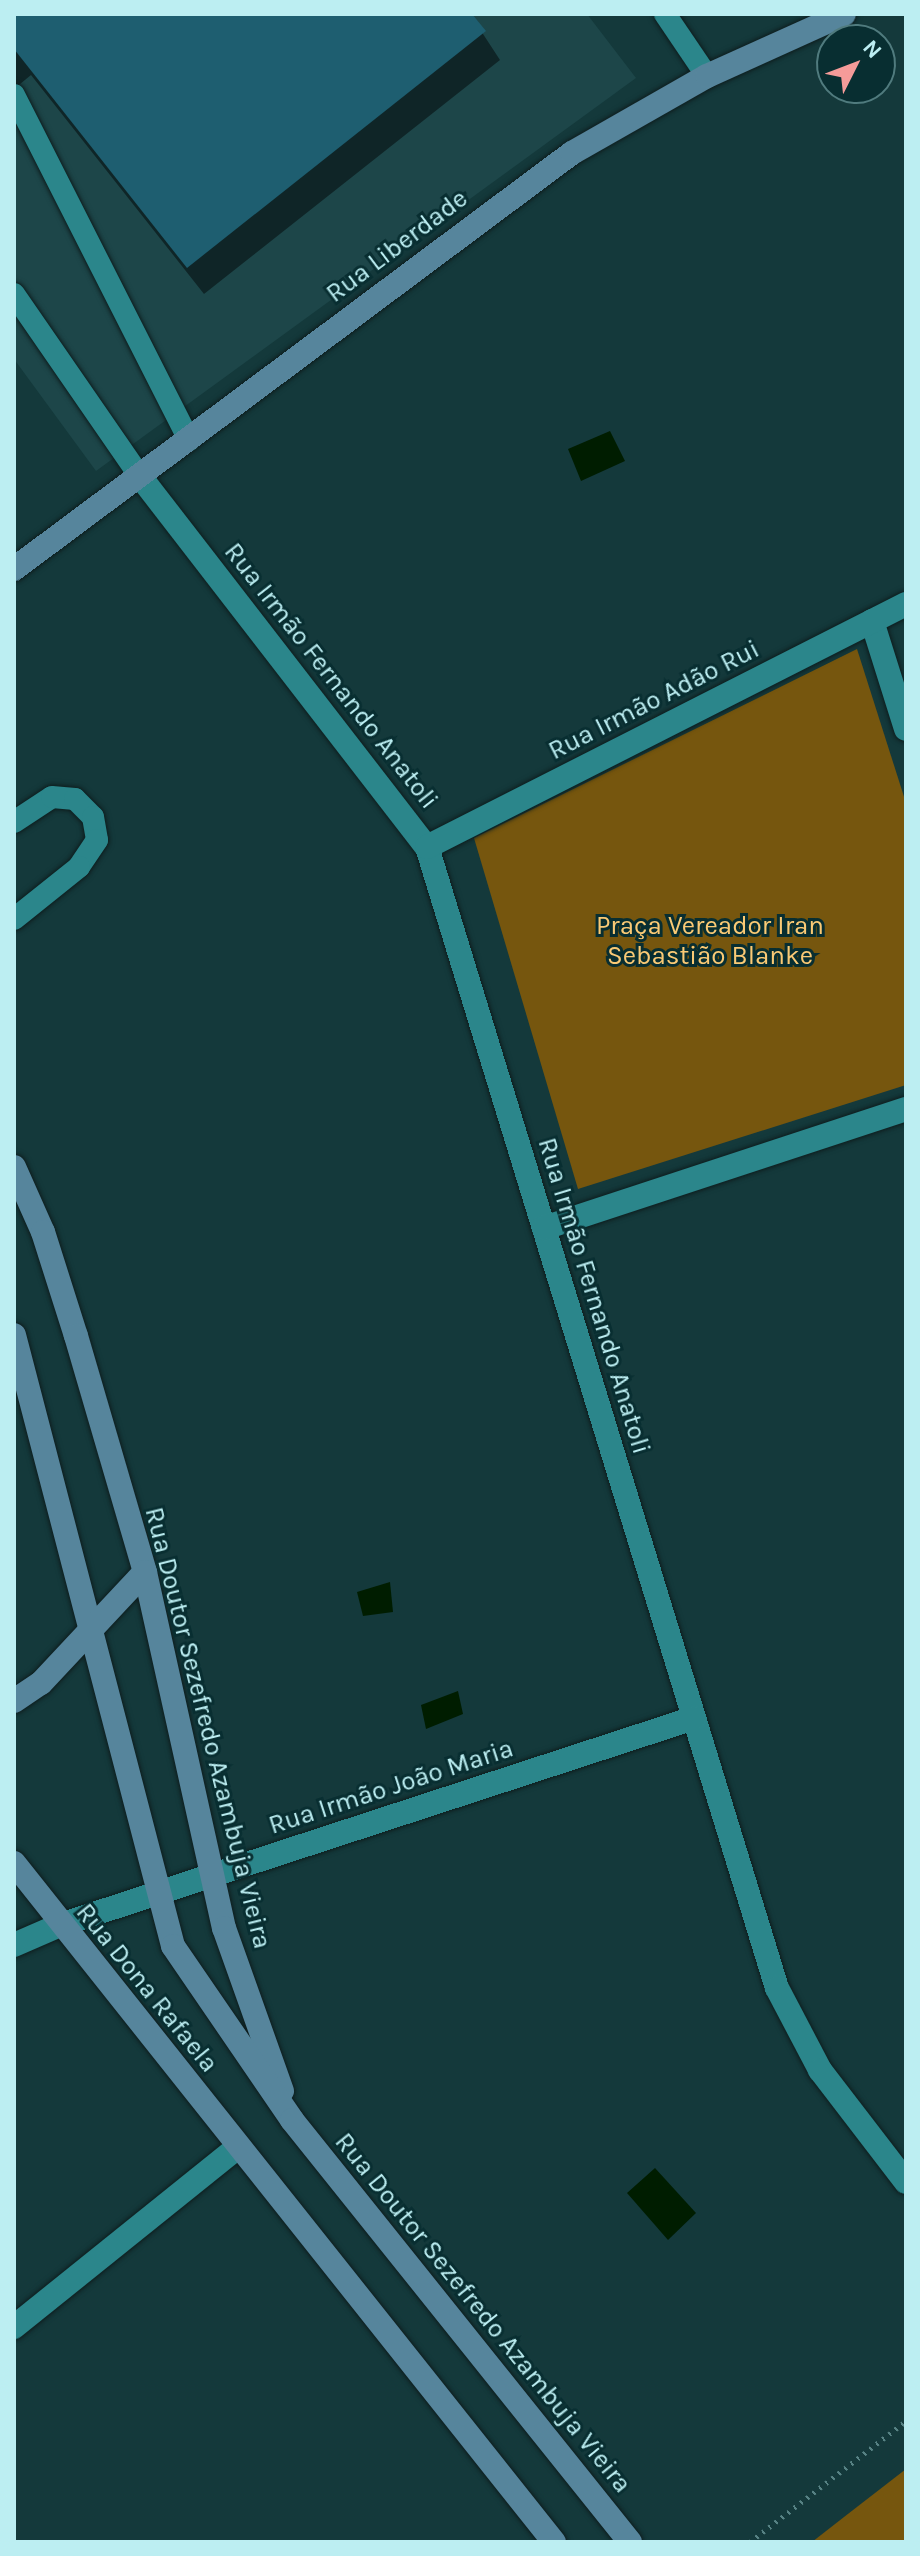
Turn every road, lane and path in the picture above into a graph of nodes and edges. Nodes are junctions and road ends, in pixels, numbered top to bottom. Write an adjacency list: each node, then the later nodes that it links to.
1 (665, 14): 3 (lane)
2 (844, 14): 3 (main road, Rua Liberdade)
3 (707, 76): 6 (main road, Rua Liberdade)
4 (14, 95): 6 (lane)
5 (14, 294): 7 (lane)
6 (189, 440): 7 (main road, Rua Liberdade)
7 (139, 475): 8 (main road, Rua Liberdade); 13 (street, Rua Irmão Fernando Anatoli)
8 (14, 569)
9 (906, 604): 10 (street, Rua Irmão Adão Rui)
10 (872, 621): 11 (street); 13 (street, Rua Irmão Adão Rui)
11 (906, 729)
12 (14, 822): 14 (lane)
13 (427, 847): 17 (street, Rua Irmão Fernando Anatoli)
14 (14, 919)
15 (906, 1109): 17 (street)
16 (14, 1167): 19 (main road, Rua Doutor Sezefredo Azambuja Vieira)
17 (544, 1228): 22 (street, Rua Irmão Fernando Anatoli)
18 (14, 1335): 20 (main road, Rua Doutor Sezefredo Azambuja Vieira)
19 (145, 1572): 20 (main road); 24 (main road, Rua Doutor Sezefredo Azambuja Vieira)
20 (89, 1631): 21 (main road); 25 (main road, Rua Doutor Sezefredo Azambuja Vieira)
21 (14, 1701)
22 (694, 1718): 24 (street, Rua Irmão João Maria); 30 (street, Rua Irmão Fernando Anatoli)
23 (14, 1863): 26 (main road, Rua Dona Rafaela)
24 (210, 1875): 25 (street, Rua Irmão João Maria); 28 (main road, Rua Doutor Sezefredo Azambuja Vieira)
25 (156, 1893): 26 (street, Rua Irmão João Maria); 28 (main road, Rua Doutor Sezefredo Azambuja Vieira)
26 (60, 1925): 27 (street, Rua Irmão João Maria); 29 (main road, Rua Dona Rafaela)
27 (14, 1945)
28 (292, 2120): 34 (main road, Rua Doutor Sezefredo Azambuja Vieira)
29 (238, 2147): 31 (street); 33 (main road)
30 (906, 2182)
31 (14, 2327)
32 (906, 2421): 35 (path)
33 (554, 2542)
34 (630, 2542)
35 (750, 2542)

